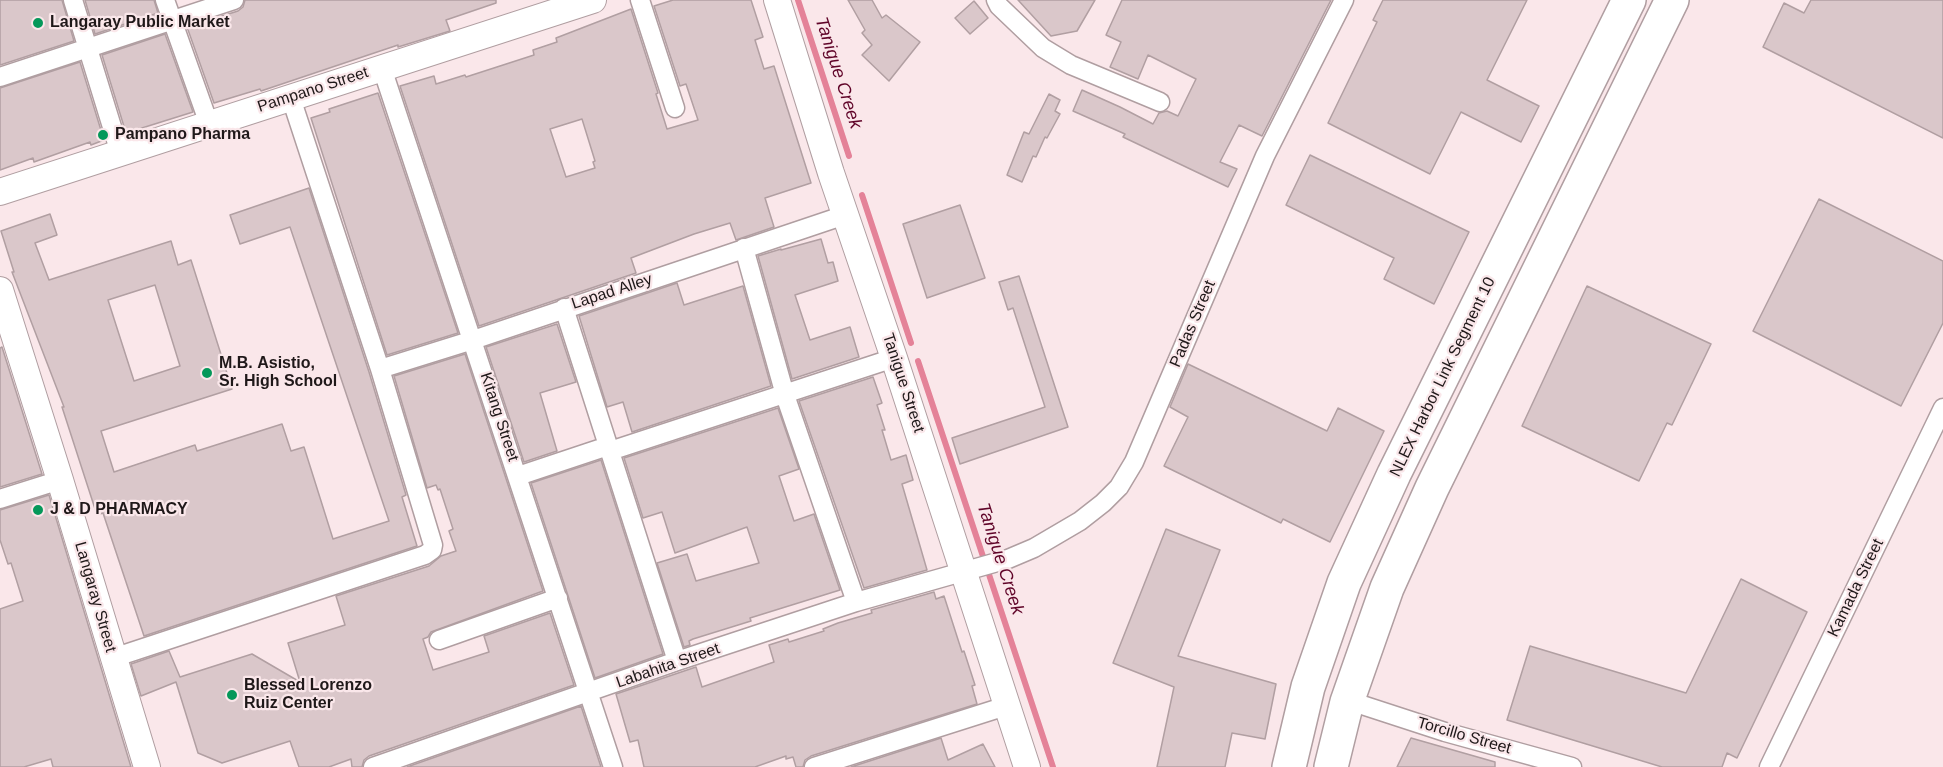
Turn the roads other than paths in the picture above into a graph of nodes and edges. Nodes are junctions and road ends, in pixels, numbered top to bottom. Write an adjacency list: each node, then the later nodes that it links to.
1 (72, 0): 12 (street)
2 (165, 0): 11 (street)
3 (234, 0): 11 (street)
4 (593, 0): 13 (street, Pampano Street)
5 (640, 0): 17 (street)
6 (777, 0): 21 (street, Tanigue Street)
7 (996, 0): 16 (street)
8 (1344, 0): 34 (street, Padas Street)
9 (1629, 0): 48 (highway, NLEX Harbor Link Segment 10)
10 (1672, 0): 49 (highway)
11 (172, 20): 12 (street); 18 (street)
12 (87, 48): 14 (street); 19 (street)
13 (382, 68): 15 (street, Pampano Street); 25 (street, Kitang Street)
14 (0, 77)
15 (291, 98): 18 (street, Pampano Street); 27 (street)
16 (1160, 102)
17 (675, 108)
18 (209, 124): 19 (street, Pampano Street)
19 (120, 153): 20 (street, Pampano Street)
20 (0, 192)
21 (845, 215): 22 (street, Lapad Alley); 26 (street, Tanigue Street)
22 (744, 248): 24 (street, Lapad Alley); 28 (street)
23 (2, 301): 32 (street, Langaray Street)
24 (564, 308): 25 (street, Lapad Alley); 30 (street)
25 (473, 340): 27 (street, Lapad Alley); 31 (street, Kitang Street)
26 (894, 358): 28 (street); 34 (street, Tanigue Street)
27 (380, 369): 38 (street)
28 (784, 395): 30 (street); 36 (street)
29 (1943, 408): 51 (street, Kamada Street)
30 (609, 449): 31 (street); 39 (street)
31 (518, 476): 35 (street, Kitang Street)
32 (60, 480): 33 (street); 38 (street, Langaray Street)
33 (0, 499)
34 (971, 569): 36 (street, Labahita Street); 42 (street, Tanigue Street)
35 (558, 598): 37 (street); 40 (street, Kitang Street)
36 (856, 603): 39 (street, Labahita Street)
37 (439, 639)
38 (113, 657): 44 (street, Langaray Street)
39 (677, 661): 40 (street, Labahita Street)
40 (588, 693): 43 (street, Labahita Street); 45 (street, Kitang Street)
41 (1356, 704): 50 (street, Torcillo Street)
42 (1006, 706): 46 (street); 47 (street, Tanigue Street)
43 (377, 766)
44 (147, 767)
45 (613, 767)
46 (814, 767)
47 (1027, 767)
48 (1289, 767)
49 (1331, 767)
50 (1572, 767)
51 (1768, 767)

